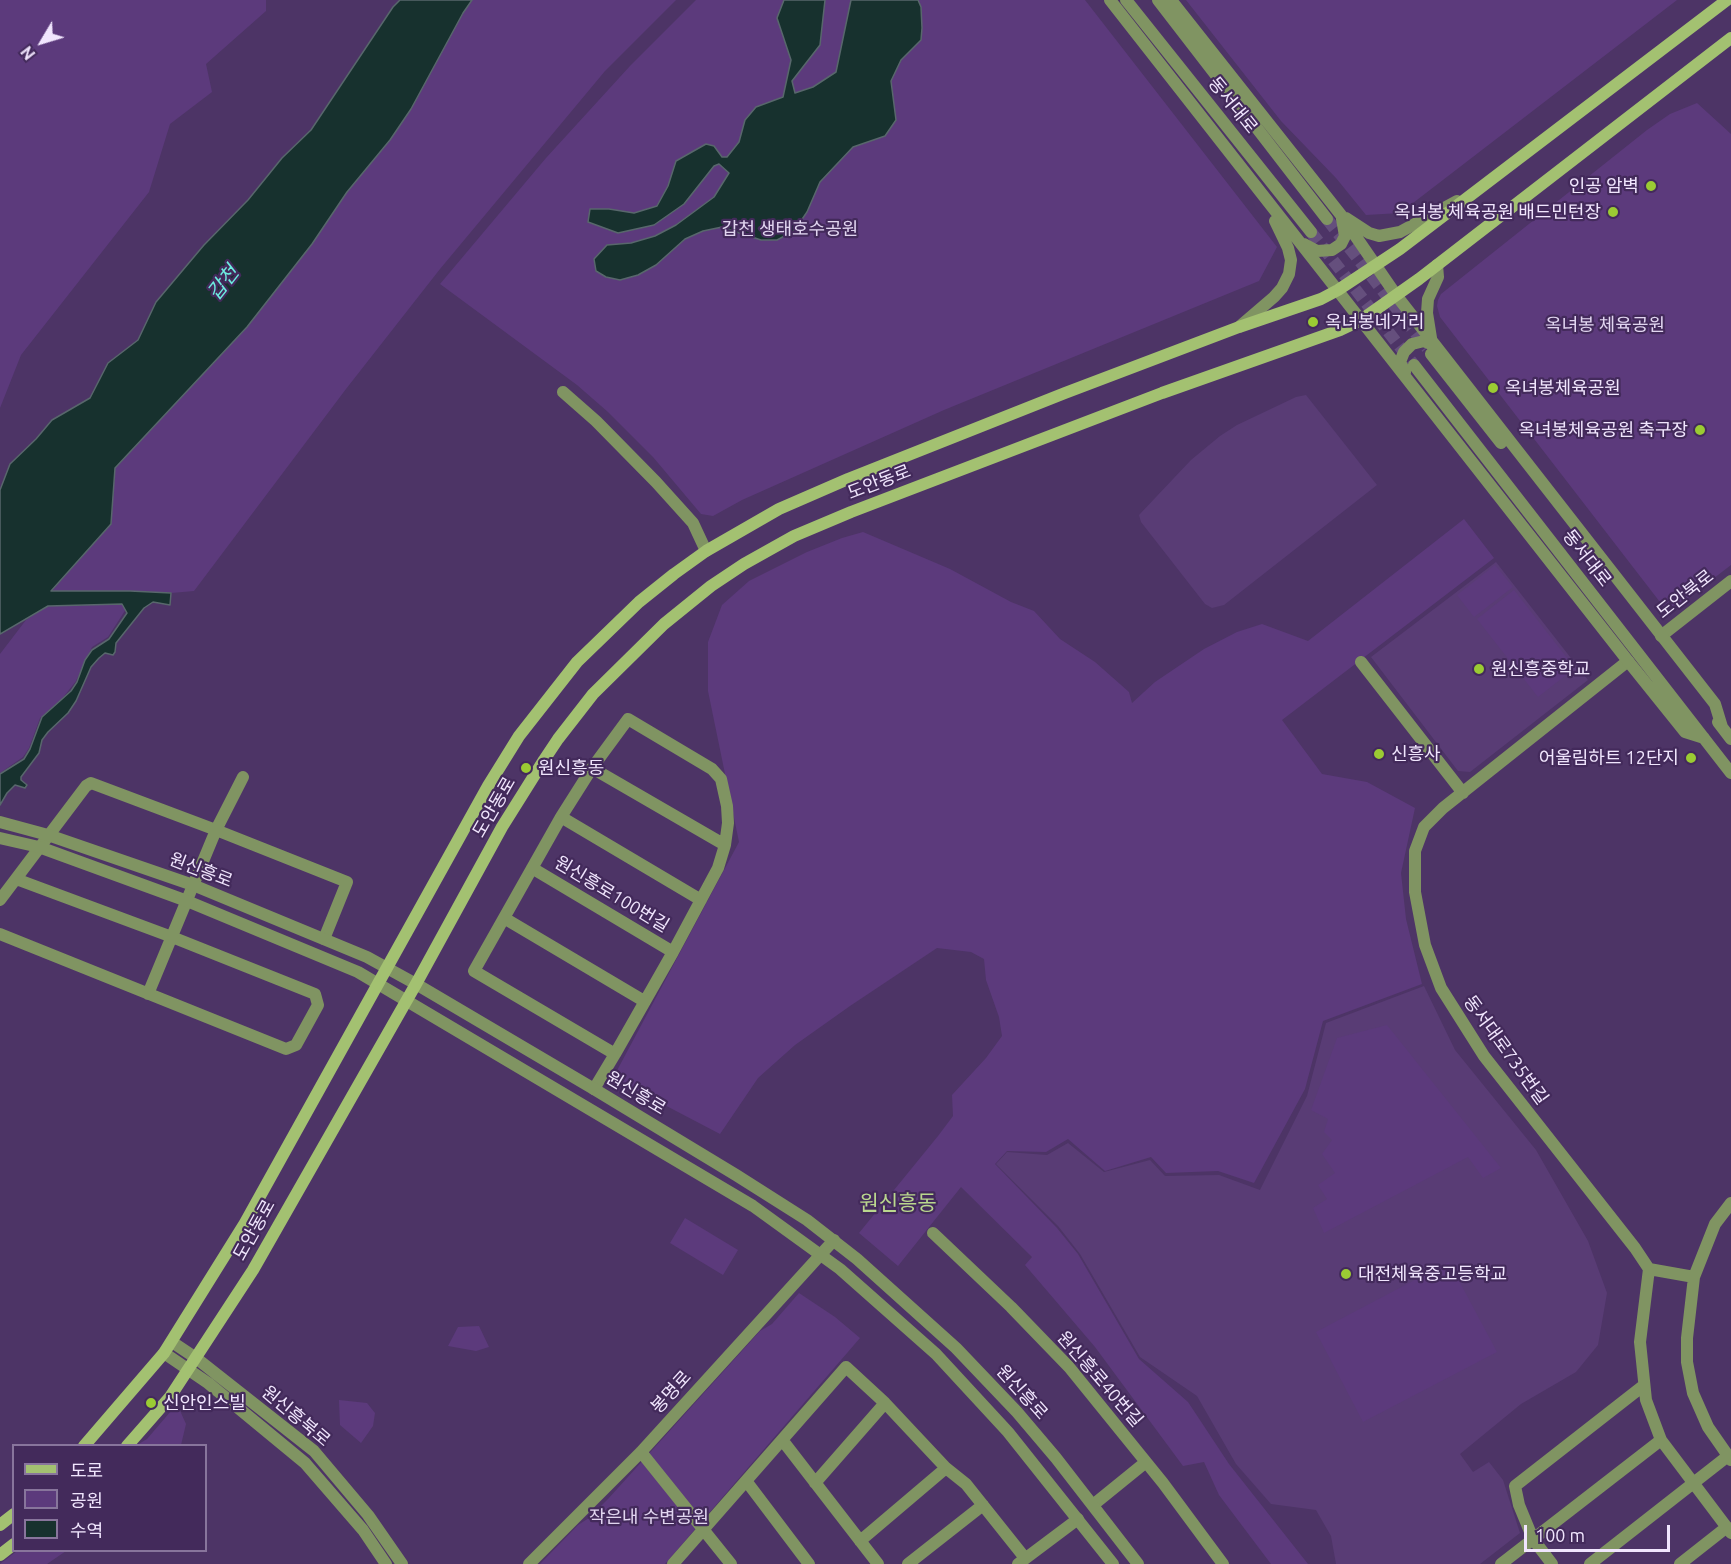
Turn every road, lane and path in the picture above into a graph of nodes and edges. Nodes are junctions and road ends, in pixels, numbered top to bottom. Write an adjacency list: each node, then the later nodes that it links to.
1 (1110, 0): 7 (street)
2 (1126, 0): 11 (street, 동서대로)
3 (1158, 0): 10 (street, 동서대로)
4 (1171, 0): 9 (street)
5 (1726, 0): 8 (main road, 도안동로)
6 (1731, 38): 13 (main road, 도안동로)
7 (1257, 189): 12 (street); 18 (street)
8 (1477, 191): 9 (street); 14 (main road, 도안동로)
9 (1341, 215): 12 (street); 14 (street)
10 (1327, 219)
11 (1311, 232)
12 (1297, 239): 15 (street)
13 (1437, 265): 16 (main road, 도안동로); 19 (street)
14 (1376, 266): 15 (main road, 도안동로); 16 (street)
15 (1338, 290): 17 (street); 18 (main road, 도안동로)
16 (1396, 295): 17 (main road, 도안동로); 19 (street)
17 (1361, 320): 22 (street); 56 (main road, 도안동로)
18 (1239, 327): 24 (main road, 도안동로)
19 (1431, 339): 20 (street)
20 (1438, 355): 22 (street); 26 (street); 29 (street, 동서대로)
21 (1414, 365): 30 (street, 동서대로)
22 (1410, 384): 27 (street)
23 (562, 392): 24 (street)
24 (706, 551): 54 (main road, 도안동로)
25 (1731, 581): 26 (street, 도안북로)
26 (1661, 636): 29 (street)
27 (1628, 661): 30 (street); 35 (street, 동서대로735번길)
28 (1361, 662): 35 (street)
29 (1722, 726): 31 (street, 동서대로)
30 (1704, 738): 33 (street, 동서대로)
31 (1731, 739)
32 (592, 768): 36 (street); 41 (street); 41 (street, 원신흥로100번길)
33 (1731, 773)
34 (243, 777): 38 (street)
35 (1463, 793): 66 (street, 동서대로735번길)
36 (561, 817): 43 (street); 47 (street)
37 (0, 822): 39 (street, 원신흥로)
38 (216, 830): 39 (street); 45 (street); 52 (street)
39 (48, 835): 42 (street); 45 (street, 원신흥로)
40 (0, 838): 42 (street, 원신흥로)
41 (725, 845): 47 (street, 원신흥로100번길)
42 (39, 847): 44 (street); 48 (street, 원신흥로)
43 (532, 868): 49 (street); 53 (street, 원신흥로100번길)
44 (16, 879): 46 (street); 51 (street)
45 (193, 885): 48 (street); 52 (street, 원신흥로)
46 (0, 900)
47 (701, 900): 53 (street, 원신흥로100번길)
48 (187, 901): 51 (street); 55 (street, 원신흥로)
49 (504, 918): 59 (street); 60 (street)
50 (0, 934): 57 (street)
51 (172, 937): 57 (street); 57 (street)
52 (324, 939): 54 (street, 원신흥로)
53 (673, 952): 59 (street, 원신흥로100번길)
54 (387, 968): 55 (main road, 도안동로); 56 (street, 원신흥로)
55 (379, 983): 58 (street, 원신흥로); 68 (main road, 도안동로)
56 (416, 984): 58 (main road, 도안동로); 61 (street, 원신흥로)
57 (148, 993)
58 (407, 999): 65 (street, 원신흥로); 70 (main road, 도안동로)
59 (644, 1001): 60 (street, 원신흥로100번길)
60 (615, 1054): 61 (street, 원신흥로100번길)
61 (594, 1089): 64 (street, 원신흥로)
62 (1731, 1203): 67 (street)
63 (933, 1233): 80 (street, 원신흥로40번길)
64 (834, 1240): 65 (street, 봉명로); 86 (street, 원신흥로)
65 (821, 1254): 78 (street, 봉명로); 88 (street, 원신흥로)
66 (1649, 1269): 67 (street); 72 (street)
67 (1694, 1277): 79 (street)
68 (172, 1342): 69 (main road, 도안동로); 70 (street, 원신흥북로)
69 (164, 1353): 71 (street, 원신흥북로); 76 (main road, 도안동로)
70 (196, 1358): 71 (main road, 도안동로); 98 (street, 원신흥북로)
71 (189, 1369): 77 (main road, 도안동로); 97 (street, 원신흥북로)
72 (1644, 1386): 74 (street); 92 (street)
73 (885, 1403): 75 (street); 81 (street); 83 (street)
74 (1661, 1440): 84 (street); 92 (street)
75 (783, 1441): 82 (street); 83 (street)
76 (86, 1444)
77 (129, 1444)
78 (641, 1452): 90 (street); 99 (street, 봉명로)
79 (1729, 1458): 84 (street)
80 (1146, 1462): 86 (street); 107 (street, 원신흥로40번길)
81 (946, 1468): 85 (street); 93 (street)
82 (747, 1482): 90 (street); 102 (street)
83 (815, 1483): 93 (street)
84 (1693, 1484): 91 (street); 110 (street)
85 (983, 1505): 96 (street); 104 (street)
86 (1093, 1506): 106 (street, 원신흥로)
87 (12, 1516): 89 (main road)
88 (1078, 1519): 96 (street); 105 (street, 원신흥로)
89 (0, 1525)
90 (703, 1528): 100 (street); 101 (street)
91 (1729, 1530): 111 (street)
92 (1533, 1539): 108 (street); 109 (street)
93 (860, 1541): 103 (street)
94 (12, 1546): 95 (main road)
95 (0, 1555)
96 (1022, 1561)
97 (387, 1564)
98 (402, 1564)
99 (529, 1564)
100 (673, 1564)
101 (731, 1564)
102 (809, 1564)
103 (878, 1564)
104 (908, 1564)
105 (1113, 1564)
106 (1138, 1564)
107 (1222, 1564)
108 (1501, 1564)
109 (1552, 1564)
110 (1590, 1564)
111 (1680, 1564)

